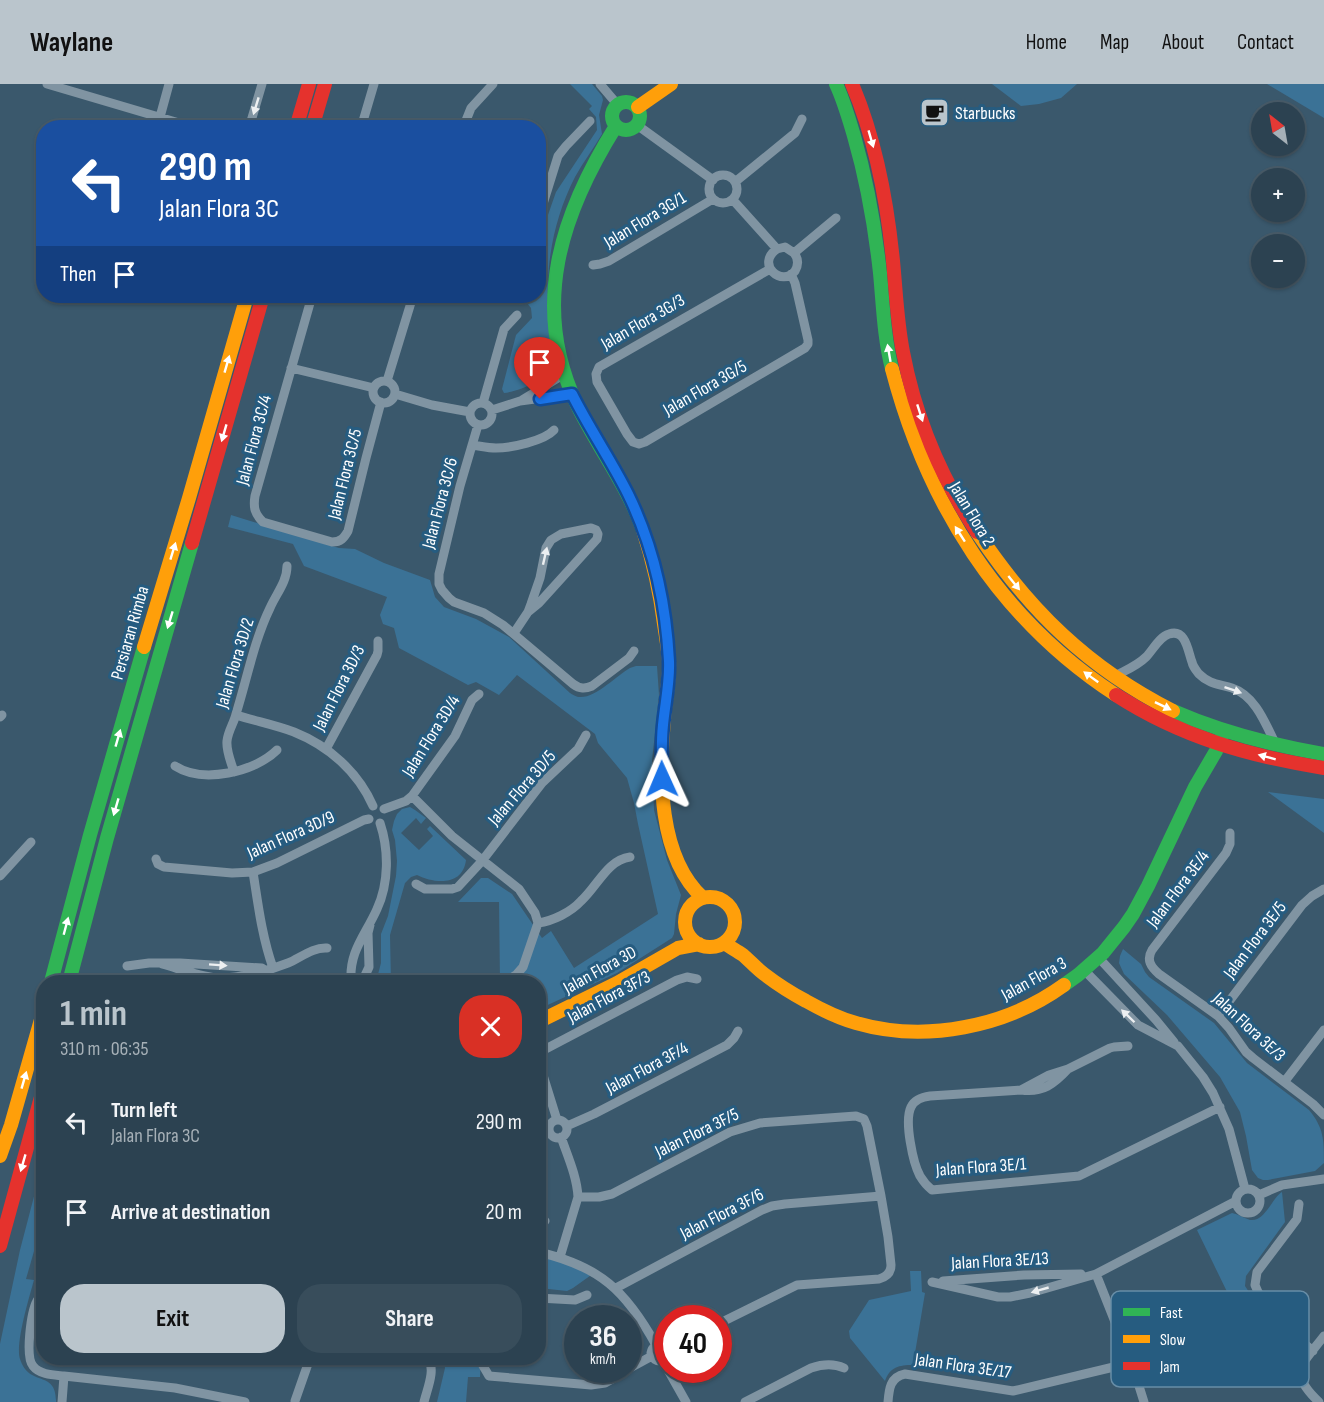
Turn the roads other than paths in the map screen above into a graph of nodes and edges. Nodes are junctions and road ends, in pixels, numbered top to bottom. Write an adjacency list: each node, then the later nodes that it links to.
1 (47, 84): 12 (street)
2 (169, 84): 15 (street)
3 (262, 84): 18 (street, one-way to 18)
4 (309, 84): 19 (street)
5 (325, 84): 20 (street)
6 (374, 84): 21 (street)
7 (493, 84): 22 (street)
8 (600, 84): 13 (street)
9 (671, 84): 14 (street)
10 (836, 84): 67 (street, Jalan Flora 2, one-way to 10)
11 (852, 84): 63 (street, Jalan Flora 2, one-way to 63)
12 (68, 87): 15 (street)
13 (618, 105): 14 (street); 25 (street)
14 (638, 107): 24 (street)
15 (160, 117): 17 (street)
16 (802, 119): 27 (street)
17 (170, 120)
18 (251, 120)
19 (298, 120)
20 (314, 120)
21 (363, 120)
22 (467, 120)
23 (590, 121): 28 (street)
24 (637, 125): 25 (street); 26 (street)
25 (616, 126): 43 (street)
26 (713, 180): 27 (street); 29 (street)
27 (735, 182): 30 (street)
28 (546, 194)
29 (713, 199): 30 (street); 34 (street, Jalan Flora 3G/1)
30 (733, 200): 32 (street)
31 (836, 218): 33 (street)
32 (777, 249): 33 (street); 35 (street)
33 (794, 252): 36 (street)
34 (593, 265)
35 (770, 269): 36 (street); 55 (street, Jalan Flora 3G/3)
36 (791, 274): 55 (street, Jalan Flora 3G/5)
37 (245, 303): 106 (street, Persiaran Rimba, one-way to 37)
38 (261, 303): 107 (street, Persiaran Rimba, one-way to 107)
39 (310, 303): 42 (street, Jalan Flora 3C/4)
40 (411, 303): 44 (street)
41 (517, 315): 50 (street)
42 (291, 368): 45 (street); 57 (street, Jalan Flora 3C/4)
43 (564, 371): 47 (street); 48 (street)
44 (387, 381): 45 (street); 46 (street)
45 (374, 388): 49 (street)
46 (395, 394): 49 (street); 52 (street)
47 (572, 394): 48 (street); 88 (street)
48 (520, 401): 51 (street)
49 (381, 402): 57 (street, Jalan Flora 3C/5)
50 (483, 403): 51 (street); 52 (street)
51 (492, 410): 53 (street)
52 (470, 412): 53 (street)
53 (478, 425): 56 (street, Jalan Flora 3C/6)
54 (554, 430): 56 (street)
55 (627, 434)
56 (472, 445): 60 (street, Jalan Flora 3C/6)
57 (295, 532)
58 (287, 566): 65 (street, Jalan Flora 3D/2)
59 (528, 612): 59 (street, one-way to 59); 60 (street)
60 (514, 633): 62 (street)
61 (378, 641): 69 (street, Jalan Flora 3D/3)
62 (634, 651)
63 (1115, 676): 67 (street, Jalan Flora 2, one-way to 67); 68 (street, one-way to 68)
64 (479, 694): 75 (street, Jalan Flora 3D/4)
65 (236, 715): 69 (street); 74 (street, Jalan Flora 3D/2)
66 (586, 735): 84 (street, Jalan Flora 3D/5)
67 (1222, 737): 68 (street, Jalan Flora 2); 73 (street, Jalan Flora 2, one-way to 67); 101 (street, Jalan Flora 3)
68 (1276, 745): 71 (street, Jalan Flora 2)
69 (326, 749): 76 (street)
70 (277, 750): 74 (street)
71 (1324, 754)
72 (176, 766): 74 (street)
73 (1324, 768)
74 (234, 772)
75 (412, 796): 77 (street); 84 (street)
76 (373, 806): 77 (street); 78 (street)
77 (384, 809): 79 (street)
78 (369, 819): 79 (street); 85 (street, Jalan Flora 3D/9)
79 (380, 823): 92 (street)
80 (1230, 833): 102 (street, Jalan Flora 3E/4)
81 (31, 842): 86 (street)
82 (630, 857): 93 (street)
83 (156, 859): 85 (street, Jalan Flora 3D/9)
84 (482, 861): 87 (street, Jalan Flora 3D/5); 93 (street)
85 (252, 873): 104 (street)
86 (0, 876)
87 (416, 884)
88 (692, 889): 90 (street); 91 (street)
89 (1324, 889): 112 (street, Jalan Flora 3E/5)
90 (703, 898): 91 (street); 94 (street)
91 (690, 907): 95 (street)
92 (371, 920): 108 (street); 109 (street)
93 (538, 923): 110 (street)
94 (734, 931): 96 (street); 100 (street)
95 (687, 932): 97 (street); 99 (street)
96 (724, 943): 97 (street); 100 (street, Jalan Flora 3)
97 (699, 944): 99 (street, Jalan Flora 3D)
98 (327, 948): 104 (street)
99 (678, 948): 113 (street, Jalan Flora 3D)
100 (742, 954): 105 (street, Jalan Flora 3)
101 (1099, 958): 105 (street, Jalan Flora 3); 118 (street)
102 (1150, 964): 112 (street, Jalan Flora 3E/3)
103 (126, 966): 104 (street)
104 (273, 968)
105 (1085, 971): 118 (street, one-way to 105)
106 (53, 975)
107 (71, 975)
108 (350, 975)
109 (365, 975)
110 (516, 975)
111 (697, 979): 119 (street, Jalan Flora 3F/3)
112 (1218, 1016): 120 (street, Jalan Flora 3E/3)
113 (546, 1018)
114 (1324, 1030): 120 (street)
115 (738, 1031): 126 (street, Jalan Flora 3F/4)
116 (36, 1037): 130 (street, one-way to 116)
117 (1128, 1046): 122 (street, Jalan Flora 3E/1)
118 (1178, 1046): 122 (street)
119 (546, 1049)
120 (1285, 1081): 124 (street, Jalan Flora 3E/3)
121 (546, 1085): 125 (street)
122 (1220, 1107): 132 (street)
123 (36, 1115): 138 (street, one-way to 138)
124 (1324, 1115)
125 (557, 1120): 126 (street); 127 (street)
126 (567, 1126): 129 (street)
127 (550, 1132): 128 (street); 129 (street)
128 (546, 1133)
129 (561, 1137): 135 (street)
130 (0, 1156)
131 (1324, 1179): 133 (street)
132 (1245, 1189): 133 (street); 136 (street)
133 (1259, 1195): 136 (street)
134 (881, 1196): 135 (street, Jalan Flora 3F/5); 142 (street, Jalan Flora 3F/6); 148 (street)
135 (578, 1197): 140 (street)
136 (1236, 1201): 141 (street, Jalan Flora 3E/13)
137 (1299, 1204): 143 (street)
138 (0, 1246)
139 (546, 1254): 140 (street)
140 (560, 1257): 142 (street)
141 (1096, 1274): 141 (street, Jalan Flora 3E/13, one-way to 141); 147 (street)
142 (616, 1288): 150 (street)
143 (1258, 1291)
144 (587, 1295): 145 (street)
145 (546, 1298)
146 (36, 1303): 162 (street)
147 (1111, 1312)
148 (732, 1317)
149 (1324, 1336): 153 (street)
150 (654, 1342)
151 (654, 1348): 154 (street)
152 (1309, 1348): 153 (street)
153 (1313, 1351): 155 (street)
154 (652, 1356): 156 (street)
155 (1309, 1356)
156 (642, 1361)
157 (307, 1365): 171 (street)
158 (431, 1365): 172 (street)
159 (483, 1365): 163 (street)
160 (844, 1368): 174 (street)
161 (1111, 1368): 175 (street, Jalan Flora 3E/17)
162 (64, 1376): 169 (street); 170 (street)
163 (564, 1383)
164 (569, 1383): 165 (street)
165 (605, 1383)
166 (676, 1383): 173 (street)
167 (1139, 1387): 176 (street)
168 (1305, 1387): 177 (street)
169 (62, 1402)
170 (245, 1402)
171 (294, 1402)
172 (424, 1402)
173 (686, 1402)
174 (745, 1402)
175 (888, 1402)
176 (1144, 1402)
177 (1319, 1402)

